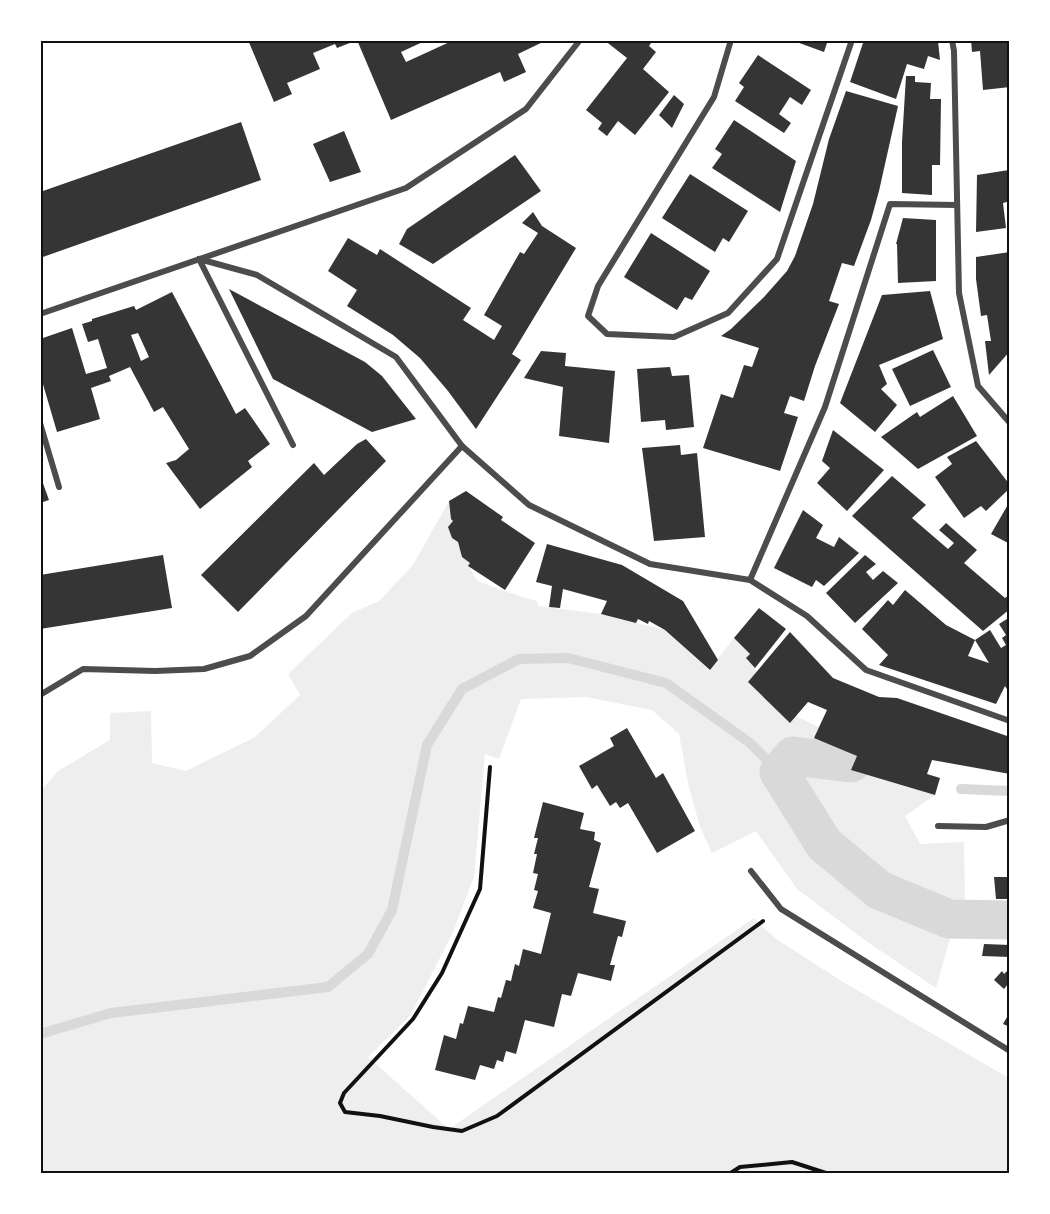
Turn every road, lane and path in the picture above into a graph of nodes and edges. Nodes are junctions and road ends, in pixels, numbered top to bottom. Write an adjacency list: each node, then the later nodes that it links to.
1 (580, 40): 6 (street)
2 (731, 40): 3 (street)
3 (852, 40)
4 (952, 40): 5 (street)
5 (957, 205): 9 (street); 13 (street)
6 (199, 259): 7 (street); 10 (street); 11 (street)
7 (40, 314)
8 (40, 423): 12 (street)
9 (1010, 423)
10 (292, 445)
11 (462, 446): 13 (street); 14 (street)
12 (59, 487)
13 (750, 580): 15 (street)
14 (40, 695)
15 (1010, 721)
16 (490, 767): 20 (path)
17 (1010, 820): 18 (street)
18 (938, 826)
19 (752, 871): 20 (street)
20 (781, 909): 21 (street)
21 (1010, 1051)
22 (729, 1173): 23 (path)
23 (829, 1173)

